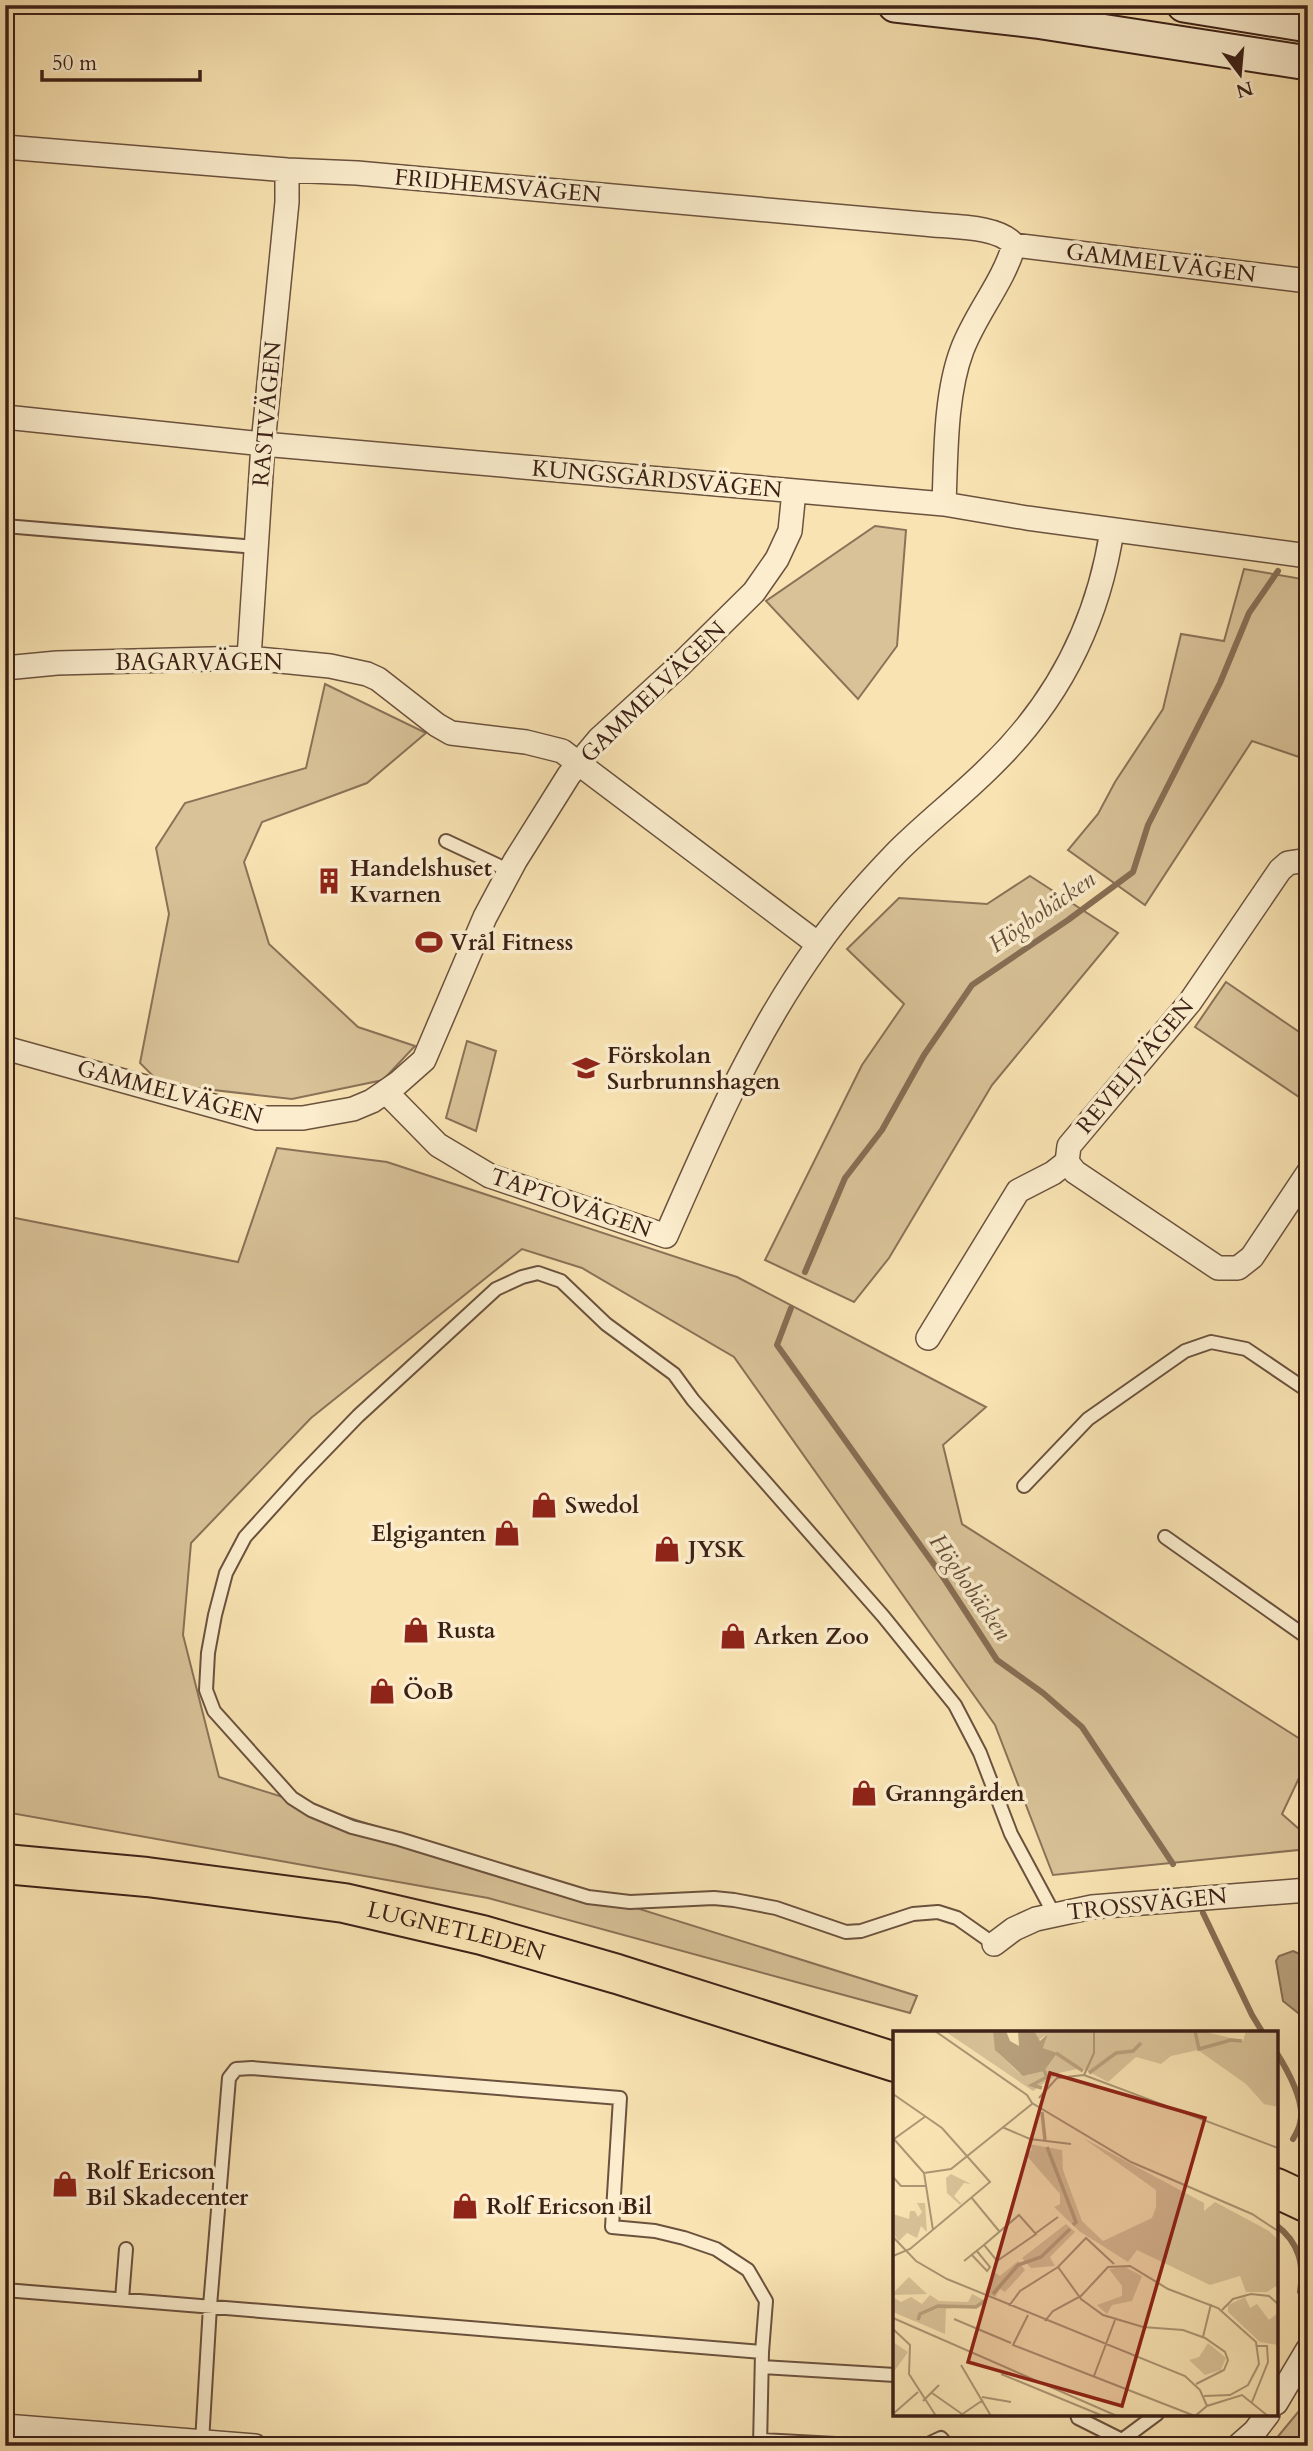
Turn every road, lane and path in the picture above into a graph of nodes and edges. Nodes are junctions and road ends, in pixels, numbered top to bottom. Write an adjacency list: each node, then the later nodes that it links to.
1 (895, 5): 4 (main road)
2 (1184, 5): 3 (main road)
3 (1308, 25)
4 (1308, 63)
5 (5, 147): 6 (street, FRIDHEMSVÄGEN)
6 (287, 170): 7 (street, FRIDHEMSVÄGEN); 11 (street, RASTVÄGEN)
7 (991, 231): 8 (street, GAMMELVÄGEN)
8 (1014, 245): 9 (street, GAMMELVÄGEN); 13 (street)
9 (1308, 281)
10 (5, 417): 11 (street, KUNGSGÅRDSVÄGEN)
11 (263, 444): 12 (street, KUNGSGÅRDSVÄGEN); 16 (street, RASTVÄGEN)
12 (794, 491): 13 (street, KUNGSGÅRDSVÄGEN); 20 (street, GAMMELVÄGEN)
13 (944, 504): 15 (street, KUNGSGÅRDSVÄGEN)
14 (5, 526): 16 (lane)
15 (1112, 530): 17 (street, KUNGSGÅRDSVÄGEN); 24 (street, TAPTOVÄGEN)
16 (256, 547): 18 (street, RASTVÄGEN)
17 (1308, 556)
18 (249, 658): 19 (street, BAGARVÄGEN); 20 (street, BAGARVÄGEN)
19 (5, 668)
20 (577, 763): 23 (street, GAMMELVÄGEN); 24 (street)
21 (446, 841): 23 (lane)
22 (1308, 860): 27 (street, REVELJVÄGEN)
23 (510, 871): 26 (street, GAMMELVÄGEN)
24 (818, 944): 26 (street, TAPTOVÄGEN)
25 (5, 1048): 26 (street, GAMMELVÄGEN)
26 (386, 1092)
27 (1067, 1162): 28 (street, REVELJVÄGEN); 29 (street)
28 (1308, 1173)
29 (928, 1338)
30 (1308, 1391): 31 (lane)
31 (1024, 1486)
32 (1166, 1536): 33 (lane)
33 (1308, 1637)
34 (5, 1864): 38 (highway, LUGNETLEDEN)
35 (1308, 1890): 36 (street, TROSSVÄGEN)
36 (1054, 1914): 37 (street, TROSSVÄGEN); 37 (lane)
37 (994, 1944)
38 (893, 2061)
39 (1278, 2168): 40 (highway)
40 (1308, 2174)
41 (1278, 2190): 42 (highway)
42 (1308, 2203)
43 (126, 2249): 45 (lane)
44 (5, 2290): 45 (lane)
45 (122, 2299): 46 (lane)
46 (210, 2306): 48 (lane); 48 (lane); 57 (lane)
47 (1308, 2349): 51 (street)
48 (762, 2352): 49 (lane)
49 (762, 2367): 50 (lane); 58 (lane)
50 (893, 2375)
51 (1278, 2400)
52 (1078, 2416): 59 (lane)
53 (1155, 2416): 59 (lane)
54 (1266, 2416): 64 (street)
55 (5, 2426): 56 (street)
56 (125, 2441): 57 (street)
57 (202, 2442): 60 (street)
58 (760, 2443): 61 (lane)
59 (1123, 2443)
60 (256, 2446)
61 (873, 2446)
62 (924, 2446): 63 (lane)
63 (948, 2446)
64 (1238, 2446)

